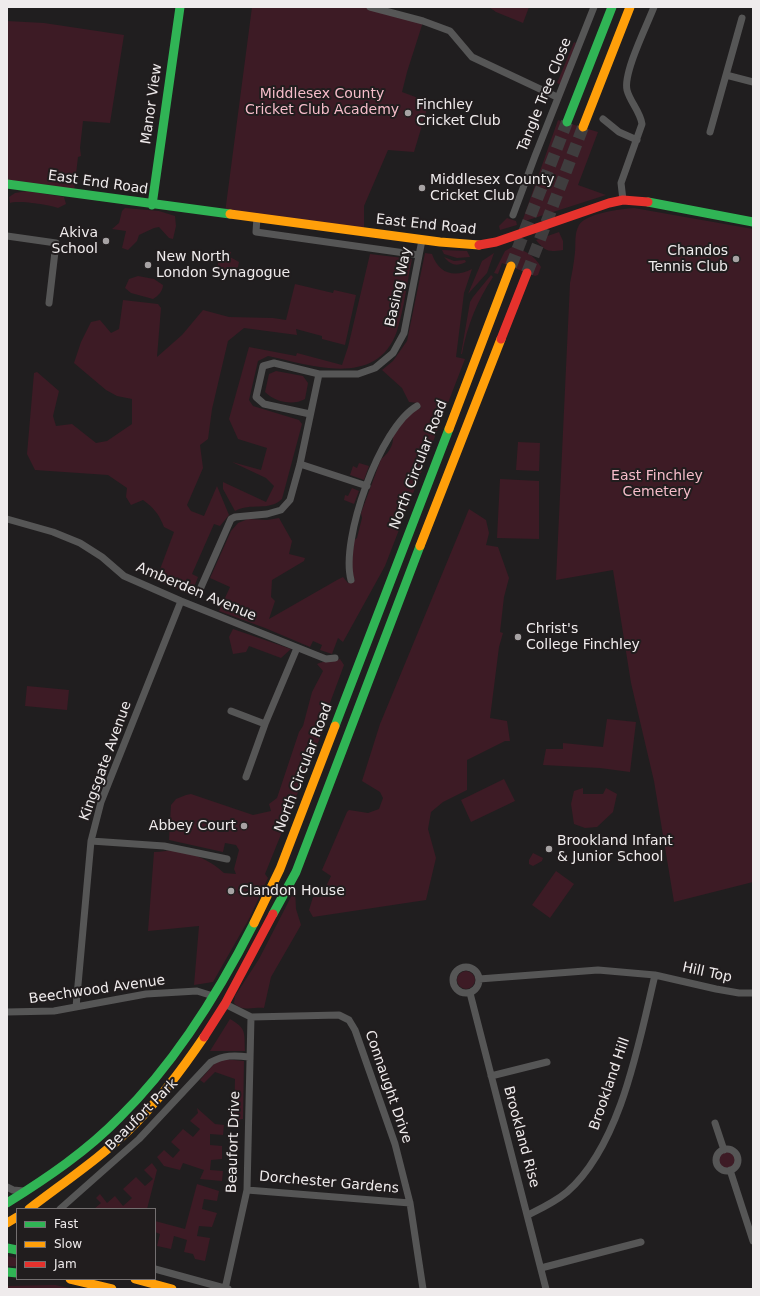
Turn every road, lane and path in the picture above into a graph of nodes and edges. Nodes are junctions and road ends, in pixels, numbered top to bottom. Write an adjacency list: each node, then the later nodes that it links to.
1 (180, 7): 18 (main road, Manor View)
2 (370, 7): 10 (street)
3 (594, 7): 10 (street, Tangle Tree Close)
4 (612, 7): 12 (main road)
5 (630, 7): 13 (main road)
6 (654, 7): 15 (street)
7 (742, 18): 8 (street)
8 (726, 75): 9 (street); 14 (street)
9 (753, 82)
10 (558, 97): 19 (street, Tangle Tree Close)
11 (603, 119): 15 (street)
12 (567, 122)
13 (583, 127)
14 (710, 132)
15 (637, 140): 17 (street)
16 (7, 184): 18 (main road, East End Road)
17 (623, 200): 21 (main road, East End Road); 23 (main road, East End Road)
18 (152, 205): 20 (main road, East End Road)
19 (513, 215)
20 (257, 217): 23 (main road, East End Road); 24 (street, East End Road)
21 (753, 222)
22 (7, 236): 27 (street)
23 (422, 240): 24 (street, Basing Way)
24 (419, 255): 28 (street, Basing Way)
25 (511, 266): 48 (main road, North Circular Road)
26 (527, 273): 49 (main road, North Circular Road)
27 (49, 303)
28 (319, 374): 30 (street); 30 (street, Basing Way)
29 (417, 406): 32 (street)
30 (310, 414): 31 (street)
31 (300, 464): 32 (street); 35 (street)
32 (367, 486): 34 (street)
33 (7, 519): 36 (street, Amberden Avenue)
34 (351, 580)
35 (198, 594)
36 (181, 602): 37 (street, Amberden Avenue); 42 (street, Kingsgate Avenue)
37 (297, 648): 38 (street, Amberden Avenue); 40 (street)
38 (335, 658)
39 (231, 711): 40 (street)
40 (265, 724): 41 (street)
41 (246, 777)
42 (91, 841): 43 (street); 50 (street, Kingsgate Avenue)
43 (227, 859)
44 (656, 975): 45 (street); 46 (street, Hill Top); 66 (street, Brookland Hill)
45 (479, 979): 47 (street); 47 (street)
46 (753, 992)
47 (470, 993): 55 (street, Brookland Rise)
48 (213, 996): 50 (street, Beechwood Avenue); 60 (main road, North Circular Road)
49 (225, 1004): 52 (street, Connaught Drive); 64 (main road, North Circular Road)
50 (76, 1007): 51 (street, Beechwood Avenue)
51 (7, 1012)
52 (251, 1017): 53 (street, Beaufort Drive); 62 (street, Connaught Drive)
53 (249, 1057): 61 (street, Beaufort Drive); 65 (street, Beaufort Park)
54 (547, 1062): 55 (street)
55 (491, 1076): 66 (street, Brookland Rise)
56 (715, 1123): 57 (street)
57 (724, 1150): 58 (street); 58 (street)
58 (730, 1170): 69 (street)
59 (7, 1187): 60 (street)
60 (29, 1190): 63 (main road, North Circular Road)
61 (247, 1190): 62 (street, Dorchester Gardens); 77 (street, Beaufort Drive)
62 (410, 1203): 78 (street, Connaught Drive)
63 (7, 1204)
64 (30, 1208)
65 (61, 1208)
66 (528, 1215): 71 (street, Brookland Rise)
67 (16, 1218): 68 (main road)
68 (7, 1223)
69 (753, 1241)
70 (641, 1242): 71 (street)
71 (541, 1268): 79 (street, Brookland Rise)
72 (156, 1269): 77 (street)
73 (74, 1280): 75 (main road)
74 (139, 1280): 76 (main road)
75 (112, 1289)
76 (172, 1289)
77 (226, 1289)
78 (423, 1289)
79 (546, 1289)

